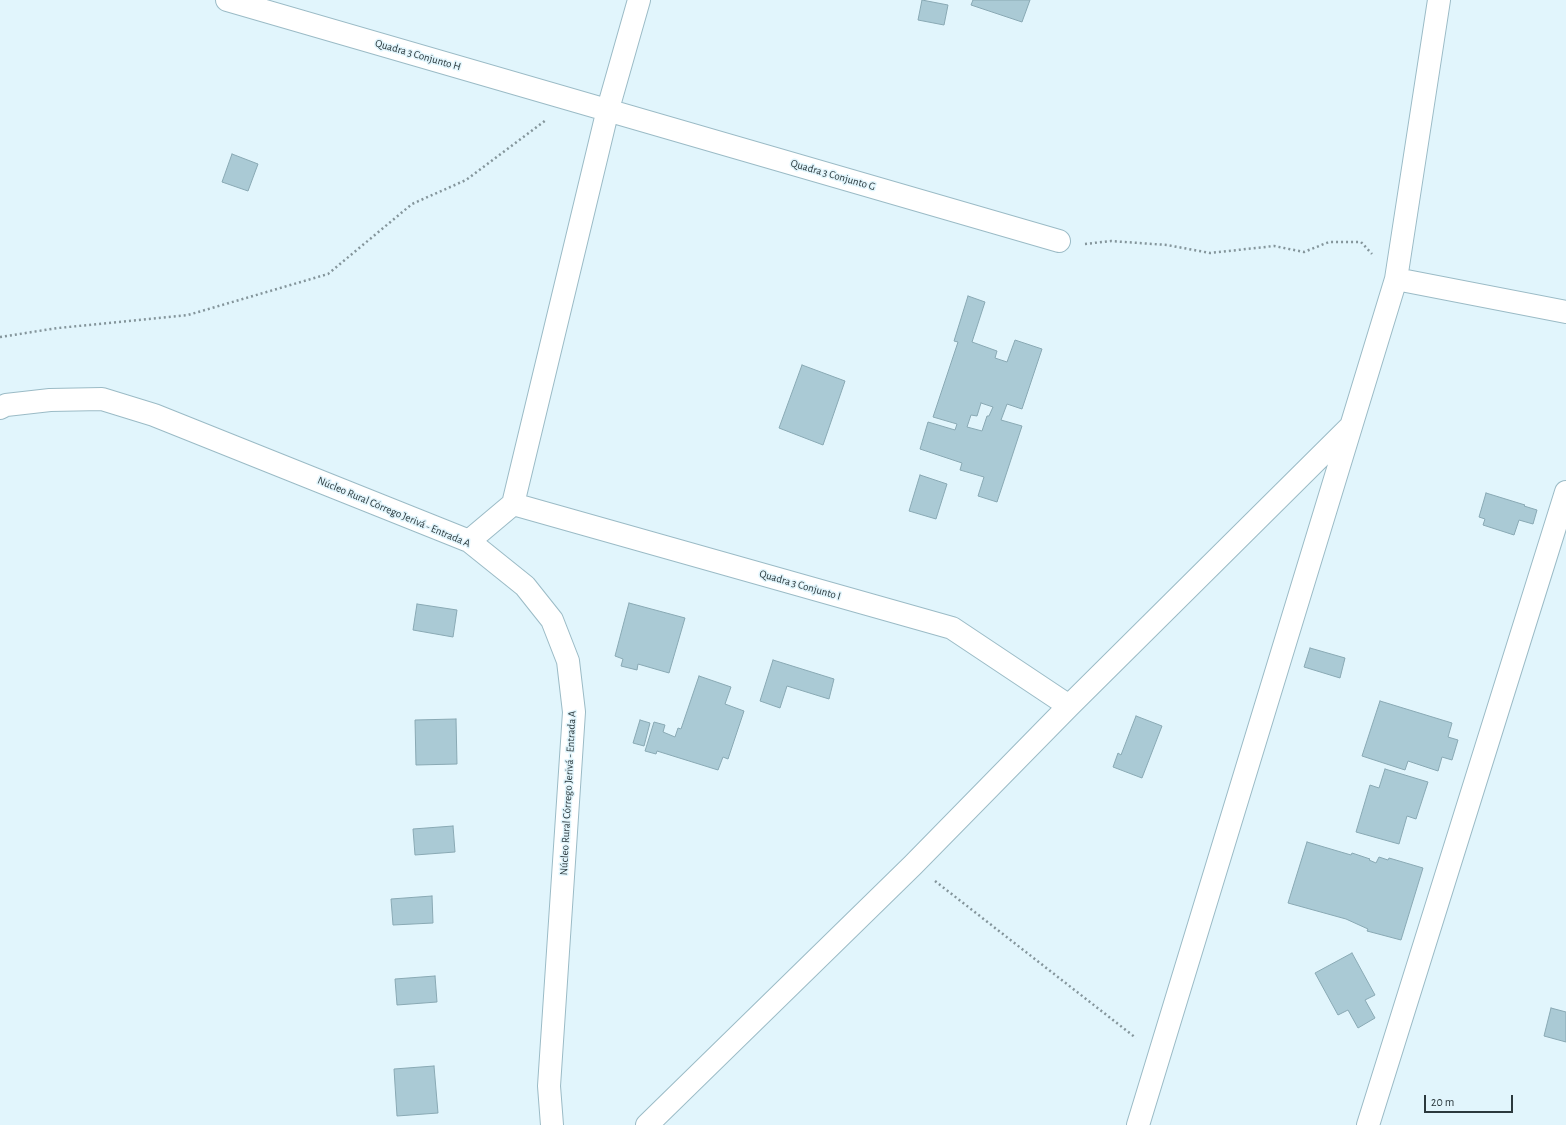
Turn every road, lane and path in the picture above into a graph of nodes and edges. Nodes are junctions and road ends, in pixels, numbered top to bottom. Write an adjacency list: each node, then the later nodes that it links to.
1 (228, 0): 4 (street, Quadra 3 Conjunto H)
2 (639, 0): 5 (street)
3 (1439, 0): 7 (street)
4 (573, 100): 5 (street, Quadra 3 Conjunto H); 9 (path)
5 (608, 109): 6 (street, Quadra 3 Conjunto G); 13 (street)
6 (1059, 241): 7 (path)
7 (1396, 279): 8 (street); 11 (street)
8 (1566, 312)
9 (0, 337)
10 (0, 408): 14 (street, Núcleo Rural Córrego Jerivá - Entrada A)
11 (1352, 425): 15 (street); 17 (street)
12 (1566, 492): 21 (street)
13 (513, 504): 14 (street); 15 (street, Quadra 3 Conjunto I)
14 (469, 540): 18 (street, Núcleo Rural Córrego Jerivá - Entrada A)
15 (1069, 706): 16 (street)
16 (914, 865): 17 (path); 19 (street)
17 (1158, 1056): 20 (street)
18 (552, 1125)
19 (647, 1125)
20 (1138, 1125)
21 (1368, 1125)

